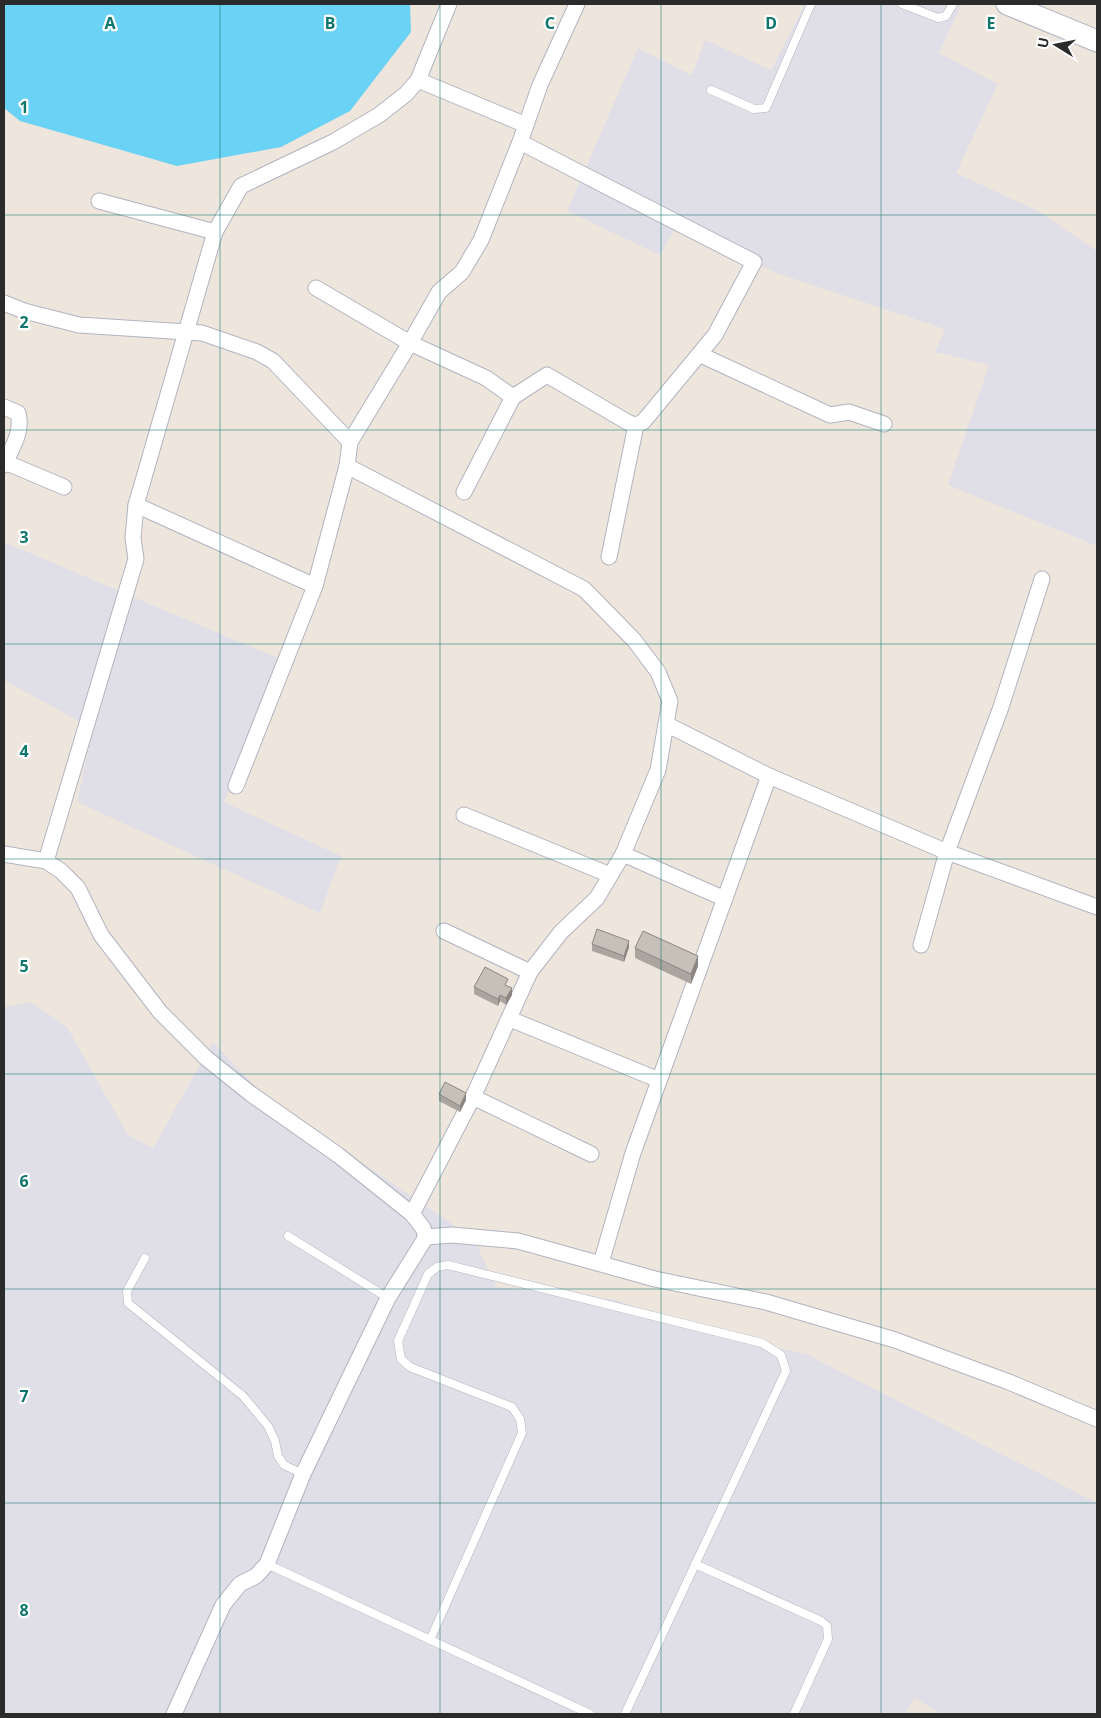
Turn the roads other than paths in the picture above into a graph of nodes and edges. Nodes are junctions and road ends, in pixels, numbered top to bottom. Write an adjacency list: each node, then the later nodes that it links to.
1 (449, 4): 8 (street)
2 (577, 4): 10 (street)
3 (811, 4): 9 (lane)
4 (902, 4): 5 (lane)
5 (953, 4)
6 (1007, 4): 7 (street)
7 (1097, 41)
8 (418, 80): 10 (street); 13 (street)
9 (711, 90)
10 (526, 124): 11 (street)
11 (520, 142): 17 (street); 18 (street)
12 (99, 201): 13 (street)
13 (215, 232): 16 (street)
14 (316, 288): 17 (street)
15 (4, 303): 16 (street)
16 (187, 331): 23 (street); 28 (street)
17 (410, 343): 19 (street); 23 (street)
18 (700, 355): 21 (street); 22 (street)
19 (513, 397): 22 (street); 27 (street)
20 (4, 406): 24 (street)
21 (884, 424)
22 (636, 425): 29 (street)
23 (350, 442): 25 (street)
24 (4, 464): 26 (street)
25 (347, 466): 31 (street); 32 (street)
26 (64, 487)
27 (464, 492)
28 (136, 505): 31 (street); 39 (street)
29 (609, 557)
30 (1042, 579): 36 (street)
31 (316, 586): 34 (street)
32 (666, 724): 33 (street); 38 (street)
33 (769, 776): 36 (street); 41 (street)
34 (236, 786)
35 (464, 815): 40 (street)
36 (947, 852): 42 (street); 44 (street)
37 (4, 854): 39 (street)
38 (623, 854): 40 (street); 41 (street)
39 (46, 862): 50 (street)
40 (610, 875): 45 (street)
41 (725, 899): 47 (street)
42 (1097, 907)
43 (444, 931): 45 (street)
44 (920, 945)
45 (530, 972): 46 (street)
46 (510, 1019): 47 (street); 48 (street)
47 (659, 1080): 54 (street)
48 (473, 1097): 49 (street); 50 (street)
49 (592, 1154)
50 (412, 1214): 52 (street)
51 (288, 1236): 55 (lane)
52 (426, 1237): 54 (street); 55 (street)
53 (145, 1258): 57 (lane)
54 (601, 1263): 56 (street)
55 (388, 1298): 57 (street)
56 (1097, 1419)
57 (303, 1474): 58 (street)
58 (267, 1564): 60 (lane); 61 (street)
59 (695, 1564): 60 (lane); 63 (lane); 64 (lane)
60 (430, 1640): 62 (lane)
61 (174, 1714)
62 (590, 1714)
63 (625, 1714)
64 (794, 1714)

